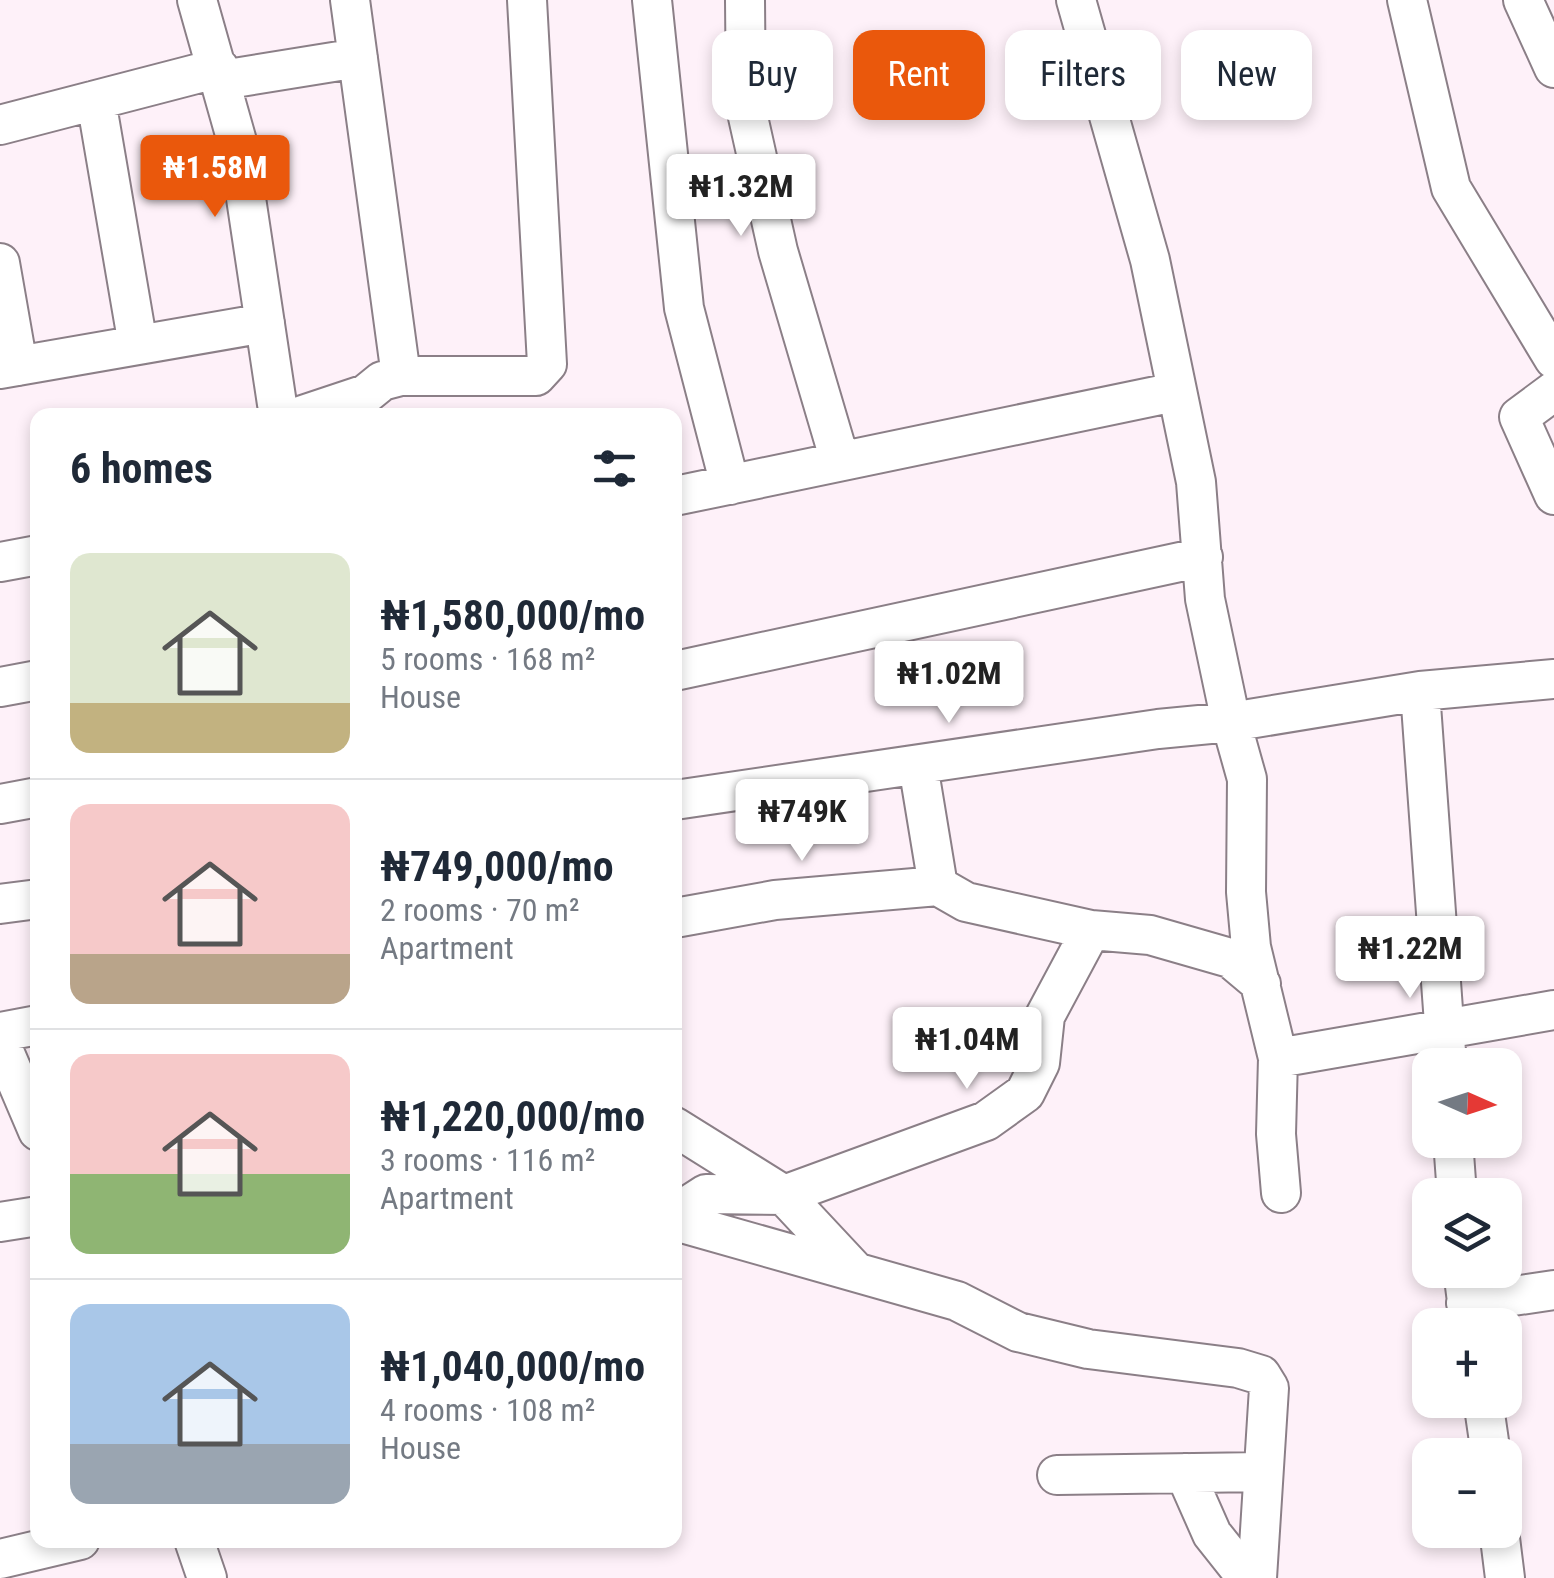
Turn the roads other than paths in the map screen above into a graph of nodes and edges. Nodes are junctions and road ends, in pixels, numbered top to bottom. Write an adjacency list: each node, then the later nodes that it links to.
1 (197, 0): 11 (street)
2 (350, 0): 9 (street)
3 (528, 0): 19 (street)
4 (652, 0): 25 (street)
5 (745, 0): 24 (street)
6 (1076, 0): 21 (street)
7 (1406, 0): 17 (street)
8 (1523, 0): 10 (street)
9 (358, 58): 11 (street); 19 (street)
10 (1554, 68)
11 (220, 74): 12 (street); 15 (street)
12 (96, 100): 13 (street); 16 (street)
13 (0, 125)
14 (0, 263): 18 (street)
15 (265, 323): 16 (street); 22 (street)
16 (138, 346): 18 (street)
17 (1554, 359)
18 (9, 368)
19 (401, 376): 23 (street)
20 (1554, 391): 27 (street)
21 (1175, 392): 24 (street); 29 (street)
22 (279, 408)
23 (324, 408)
24 (840, 461): 25 (street)
25 (730, 484): 26 (street)
26 (682, 494)
27 (1554, 495)
28 (30, 556): 30 (street)
29 (1203, 558): 31 (street); 36 (street)
30 (0, 562)
31 (682, 670)
32 (1554, 679): 35 (street)
33 (30, 681): 34 (street)
34 (0, 686)
35 (1420, 691): 36 (street); 51 (street)
36 (1231, 722): 37 (street); 46 (street)
37 (918, 764): 39 (street); 41 (street)
38 (30, 798): 40 (street)
39 (682, 799)
40 (0, 804)
41 (938, 886): 44 (street); 45 (street)
42 (30, 899): 43 (street)
43 (0, 904)
44 (682, 917)
45 (1090, 930): 46 (street); 56 (street)
46 (1261, 984): 52 (street)
47 (1554, 1010): 51 (street)
48 (30, 1026): 49 (street)
49 (0, 1032)
50 (0, 1042): 53 (street)
51 (1445, 1047): 52 (street)
52 (1278, 1058): 55 (street)
53 (30, 1112)
54 (682, 1132): 56 (street)
55 (1281, 1194)
56 (784, 1195): 57 (street); 61 (street)
57 (682, 1212)
58 (30, 1217): 60 (street)
59 (682, 1219): 61 (street)
60 (0, 1222)
61 (856, 1272): 64 (street)
62 (1554, 1290): 63 (street)
63 (1466, 1299)
64 (1262, 1472): 65 (street); 73 (street)
65 (1185, 1473): 66 (street); 72 (street)
66 (1057, 1475)
67 (46, 1548): 70 (street)
68 (197, 1548): 71 (street)
69 (1501, 1548): 74 (street)
70 (0, 1559)
71 (207, 1578)
72 (1247, 1578)
73 (1257, 1578)
74 (1504, 1578)

